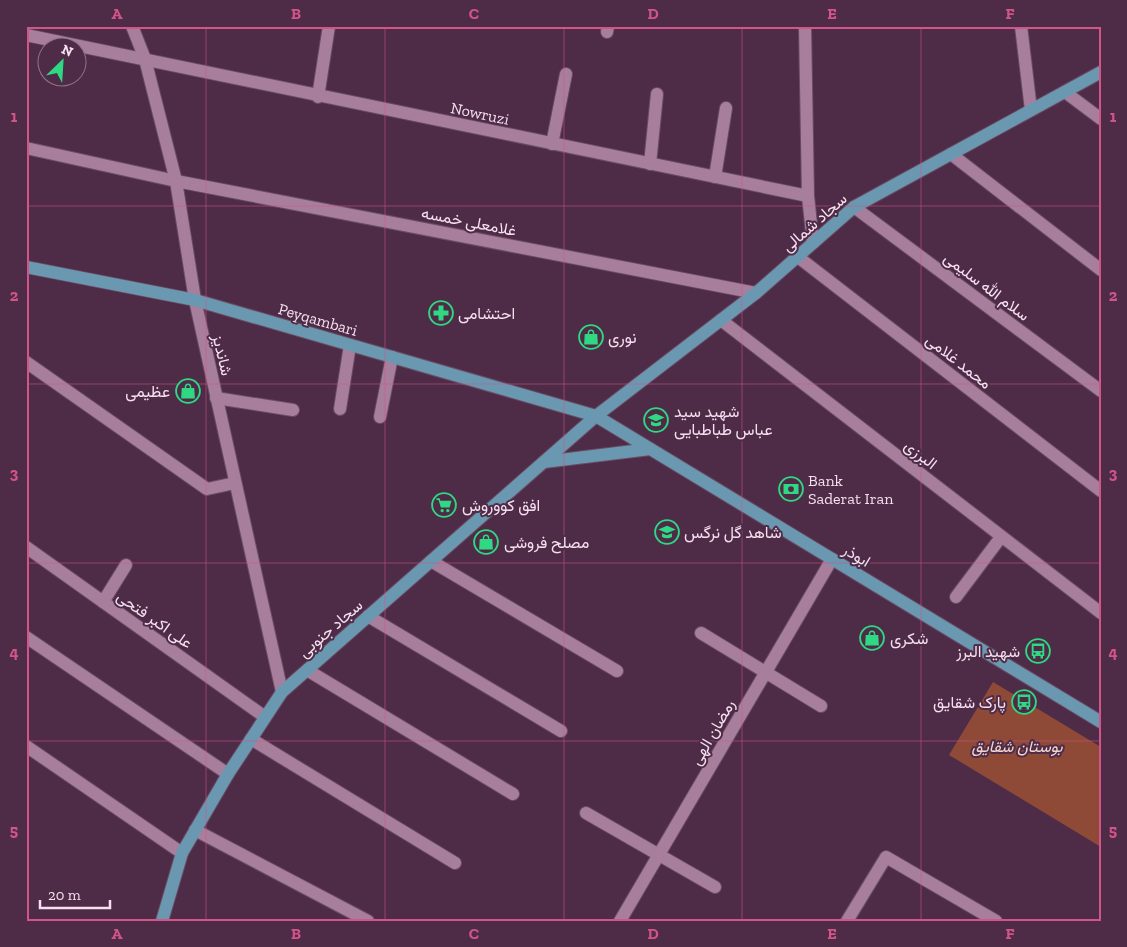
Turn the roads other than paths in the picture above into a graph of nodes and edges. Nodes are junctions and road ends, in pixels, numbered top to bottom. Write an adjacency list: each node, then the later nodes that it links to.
1 (132, 26): 6 (street, شاندیز)
2 (329, 26): 11 (street)
3 (805, 26): 21 (street)
4 (1021, 26): 13 (street)
5 (26, 36): 6 (street, Nowruzi)
6 (146, 59): 11 (street, Nowruzi); 20 (street, شاندیز)
7 (1101, 72): 9 (main road, سجاد شمالی)
8 (566, 74): 15 (street)
9 (1065, 92): 13 (main road, سجاد شمالی); 14 (street)
10 (657, 94): 18 (street)
11 (318, 96): 15 (street, Nowruzi)
12 (726, 108): 19 (street)
13 (1031, 110): 17 (main road, سجاد شمالی)
14 (1101, 118)
15 (552, 144): 18 (street, Nowruzi)
16 (26, 148): 20 (street, غلامعلی خمسه)
17 (951, 154): 22 (main road, سجاد شمالی); 26 (street)
18 (650, 164): 19 (street, Nowruzi)
19 (715, 177): 21 (street, Nowruzi)
20 (176, 181): 27 (street, غلامعلی خمسه); 28 (street, شاندیز)
21 (808, 196): 23 (street)
22 (854, 207): 23 (main road, سجاد شمالی); 33 (street, سلام الله سلیمی)
23 (813, 244): 24 (main road, سجاد شمالی)
24 (798, 258): 27 (main road, سجاد شمالی); 42 (street, محمد غلامی)
25 (26, 267): 28 (main road, Peyqambari)
26 (1101, 270)
27 (756, 293): 29 (main road, سجاد شمالی)
28 (195, 300): 30 (main road, Peyqambari); 34 (street, شاندیز)
29 (721, 320): 37 (main road, سجاد شمالی); 43 (street, البرزی)
30 (350, 345): 31 (main road, Peyqambari); 35 (street)
31 (392, 357): 37 (main road, Peyqambari); 38 (street)
32 (26, 362): 41 (street)
33 (1101, 391)
34 (216, 398): 36 (street); 41 (street, شاندیز)
35 (340, 409)
36 (293, 410)
37 (596, 416): 39 (main road, ابوذر); 40 (main road, سجاد جنوبی)
38 (380, 417)
39 (650, 449): 40 (main road); 45 (main road, ابوذر)
40 (544, 462): 46 (main road, سجاد جنوبی)
41 (236, 483): 57 (street, شاندیز)
42 (1101, 491)
43 (1002, 537): 48 (street); 50 (street, البرزی)
44 (26, 547): 49 (street, علی اکبر فتحی)
45 (832, 559): 56 (street, رمضان الهی); 60 (main road, ابوذر)
46 (431, 561): 51 (main road, سجاد جنوبی); 55 (street)
47 (126, 564): 49 (street)
48 (956, 597)
49 (103, 602): 59 (street, علی اکبر فتحی)
50 (1101, 613)
51 (368, 616): 54 (main road, سجاد جنوبی); 61 (street)
52 (701, 633): 56 (street)
53 (26, 637): 64 (street)
54 (307, 670): 57 (main road, سجاد جنوبی); 65 (street)
55 (617, 671)
56 (765, 673): 58 (street); 69 (street, رمضان الهی)
57 (282, 692): 59 (main road, سجاد جنوبی)
58 (821, 706)
59 (265, 717): 62 (main road, سجاد جنوبی)
60 (1101, 722)
61 (561, 731)
62 (251, 738): 64 (main road, سجاد جنوبی); 70 (street)
63 (26, 746): 68 (street)
64 (228, 774): 67 (main road, سجاد جنوبی)
65 (513, 794)
66 (586, 813): 69 (street)
67 (195, 830): 68 (main road, سجاد جنوبی); 73 (street)
68 (182, 853): 72 (main road, سجاد جنوبی)
69 (659, 854): 71 (street); 74 (street, رمضان الهی)
70 (456, 863)
71 (715, 887)
72 (162, 921)
73 (368, 921)
74 (620, 921)
75 (847, 921): 76 (street)
76 (996, 921)

